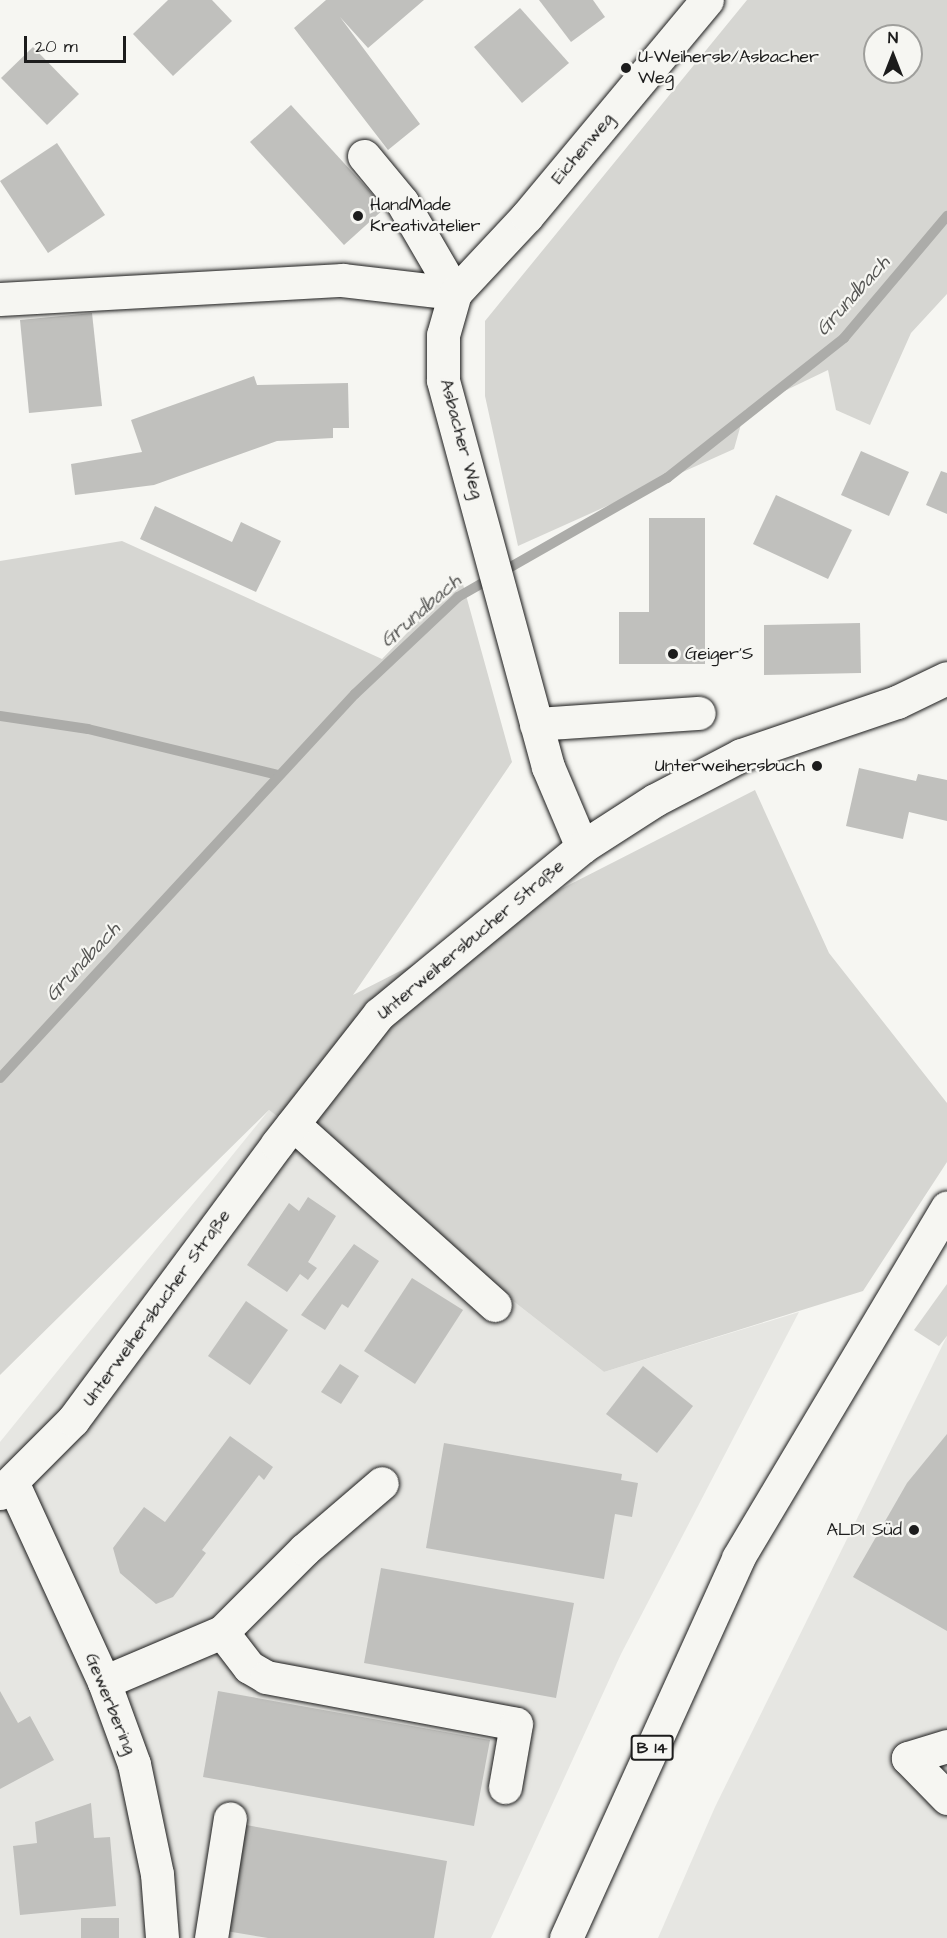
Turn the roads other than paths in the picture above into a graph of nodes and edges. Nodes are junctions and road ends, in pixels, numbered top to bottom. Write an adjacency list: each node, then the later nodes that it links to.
1 (707, 0): 3 (street, Eichenweg)
2 (364, 156): 3 (street)
3 (455, 293): 4 (street); 7 (street, Asbacher Weg)
4 (0, 299)
5 (947, 678): 8 (street, Unterweihersbucher Straße)
6 (699, 713): 7 (street)
7 (536, 724): 8 (street, Asbacher Weg)
8 (582, 847): 9 (street, Unterweihersbucher Straße)
9 (293, 1124): 11 (street); 13 (street, Unterweihersbucher Straße)
10 (947, 1208): 22 (street, B 14)
11 (495, 1305)
12 (382, 1483): 14 (street)
13 (6, 1489): 15 (street, Gewerbering)
14 (222, 1632): 15 (street); 17 (street)
15 (104, 1682): 20 (street, Gewerbering)
16 (947, 1746): 18 (street)
17 (505, 1787)
18 (947, 1798)
19 (230, 1818): 21 (street)
20 (162, 1938)
21 (211, 1938)
22 (566, 1938)

